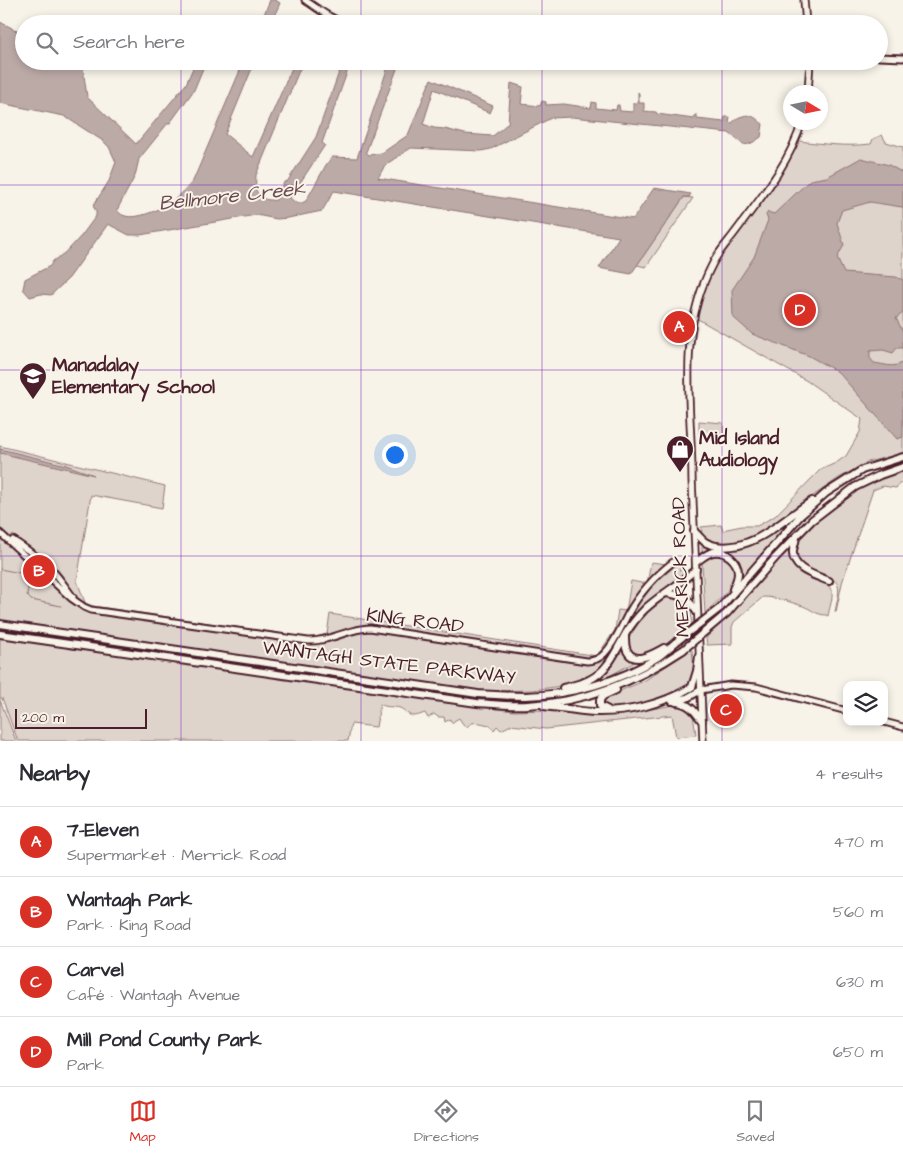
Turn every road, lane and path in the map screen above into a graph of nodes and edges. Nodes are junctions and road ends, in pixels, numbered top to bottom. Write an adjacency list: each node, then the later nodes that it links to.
1 (305, 0): 3 (street)
2 (804, 0): 4 (main road)
3 (326, 15)
4 (805, 15)
5 (888, 57): 6 (street)
6 (903, 58)
7 (810, 70): 8 (main road)
8 (809, 85)
9 (799, 130): 13 (main road, MERRICK ROAD)
10 (903, 457): 12 (highway, WANTAGH STATE PARKWAY)
11 (903, 467): 15 (highway, WANTAGH STATE PARKWAY)
12 (826, 493): 13 (highway); 20 (highway, WANTAGH STATE PARKWAY)
13 (694, 531): 17 (main road, MERRICK ROAD)
14 (0, 532): 16 (street, KING ROAD)
15 (797, 536): 18 (highway); 27 (highway, WANTAGH STATE PARKWAY, bridge)
16 (673, 562)
17 (696, 566): 19 (highway); 20 (highway); 21 (main road, MERRICK ROAD)
18 (828, 581)
19 (666, 593): 21 (highway); 24 (highway)
20 (732, 594): 25 (highway, WANTAGH STATE PARKWAY, bridge)
21 (697, 612): 26 (main road, MERRICK ROAD)
22 (0, 624): 29 (highway, WANTAGH STATE PARKWAY)
23 (0, 634): 32 (highway, WANTAGH STATE PARKWAY)
24 (625, 636): 25 (highway); 29 (highway)
25 (676, 642): 29 (highway, WANTAGH STATE PARKWAY)
26 (699, 656): 28 (main road, MERRICK ROAD); 31 (highway)
27 (655, 667): 32 (highway, WANTAGH STATE PARKWAY); 33 (highway)
28 (701, 690): 30 (highway); 34 (street); 35 (main road, MERRICK ROAD)
29 (526, 696)
30 (672, 701): 31 (highway); 35 (highway)
31 (656, 703): 33 (highway)
32 (528, 705): 33 (highway)
33 (614, 711)
34 (843, 711)
35 (702, 721): 38 (main road, MERRICK ROAD)
36 (888, 723): 37 (street)
37 (903, 727)
38 (703, 741)

